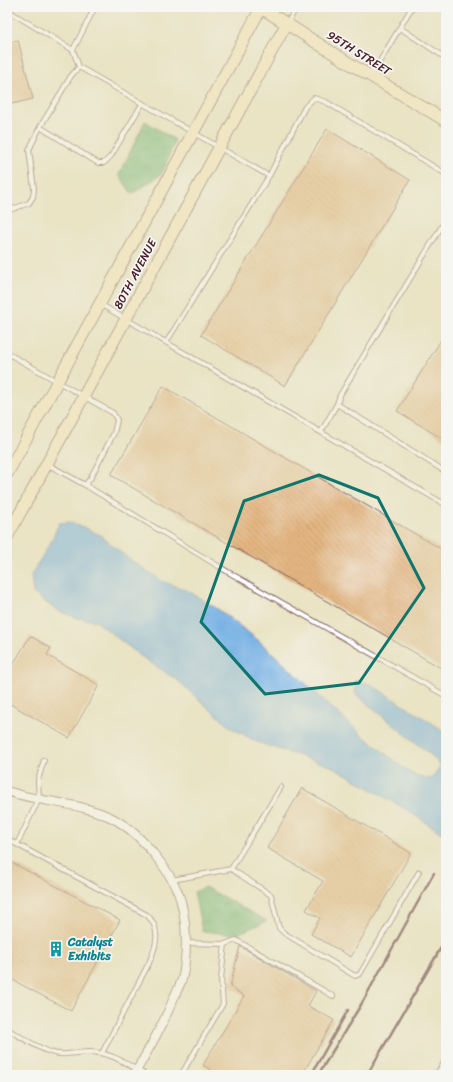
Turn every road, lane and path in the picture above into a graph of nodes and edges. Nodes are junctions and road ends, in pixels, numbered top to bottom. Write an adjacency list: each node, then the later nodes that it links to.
1 (13, 7): 6 (lane)
2 (95, 7): 9 (lane)
3 (261, 7): 7 (street, 95TH STREET); 16 (street, 80TH AVENUE)
4 (297, 7): 7 (lane)
5 (412, 7): 8 (lane)
6 (9, 11): 9 (lane)
7 (286, 23): 12 (street, 95TH STREET); 17 (street, 80TH AVENUE)
8 (400, 28): 10 (lane); 12 (lane)
9 (73, 50): 11 (lane)
10 (446, 58)
11 (79, 67): 13 (lane); 15 (lane)
12 (371, 76): 14 (street, 95TH STREET)
13 (142, 104): 15 (lane); 16 (lane)
14 (446, 120)
15 (40, 127): 20 (lane)
16 (193, 133): 17 (lane); 22 (street, 80TH AVENUE)
17 (218, 147): 19 (lane); 23 (street, 80TH AVENUE)
18 (446, 174): 19 (lane)
19 (269, 176): 24 (lane)
20 (7, 211)
21 (446, 219): 28 (lane)
22 (99, 304): 23 (lane); 26 (street, 80TH AVENUE)
23 (126, 318): 24 (lane); 27 (street, 80TH AVENUE)
24 (166, 342): 29 (lane)
25 (7, 353): 26 (lane)
26 (57, 382): 27 (lane); 32 (street, 80TH AVENUE)
27 (84, 396): 30 (street, 80TH AVENUE); 33 (lane)
28 (337, 404): 29 (lane); 31 (lane)
29 (322, 432): 34 (lane)
30 (47, 464): 33 (lane); 35 (street, 80TH AVENUE)
31 (446, 472)
32 (7, 474)
33 (85, 485): 36 (lane)
34 (446, 505)
35 (7, 537)
36 (446, 696)
37 (44, 760): 40 (lane)
38 (281, 787): 43 (lane)
39 (7, 791): 40 (street)
40 (39, 799): 42 (lane); 45 (street)
41 (7, 839): 42 (lane)
42 (17, 844): 50 (lane)
43 (231, 869): 44 (lane); 45 (lane)
44 (419, 872)
45 (171, 880): 46 (street)
46 (185, 943): 47 (lane); 52 (street)
47 (225, 944): 48 (lane); 54 (lane)
48 (334, 996)
49 (7, 1029): 50 (lane)
50 (102, 1054): 52 (lane)
51 (446, 1060): 55 (lane)
52 (135, 1072): 53 (lane)
53 (146, 1075)
54 (181, 1075)
55 (436, 1075)

